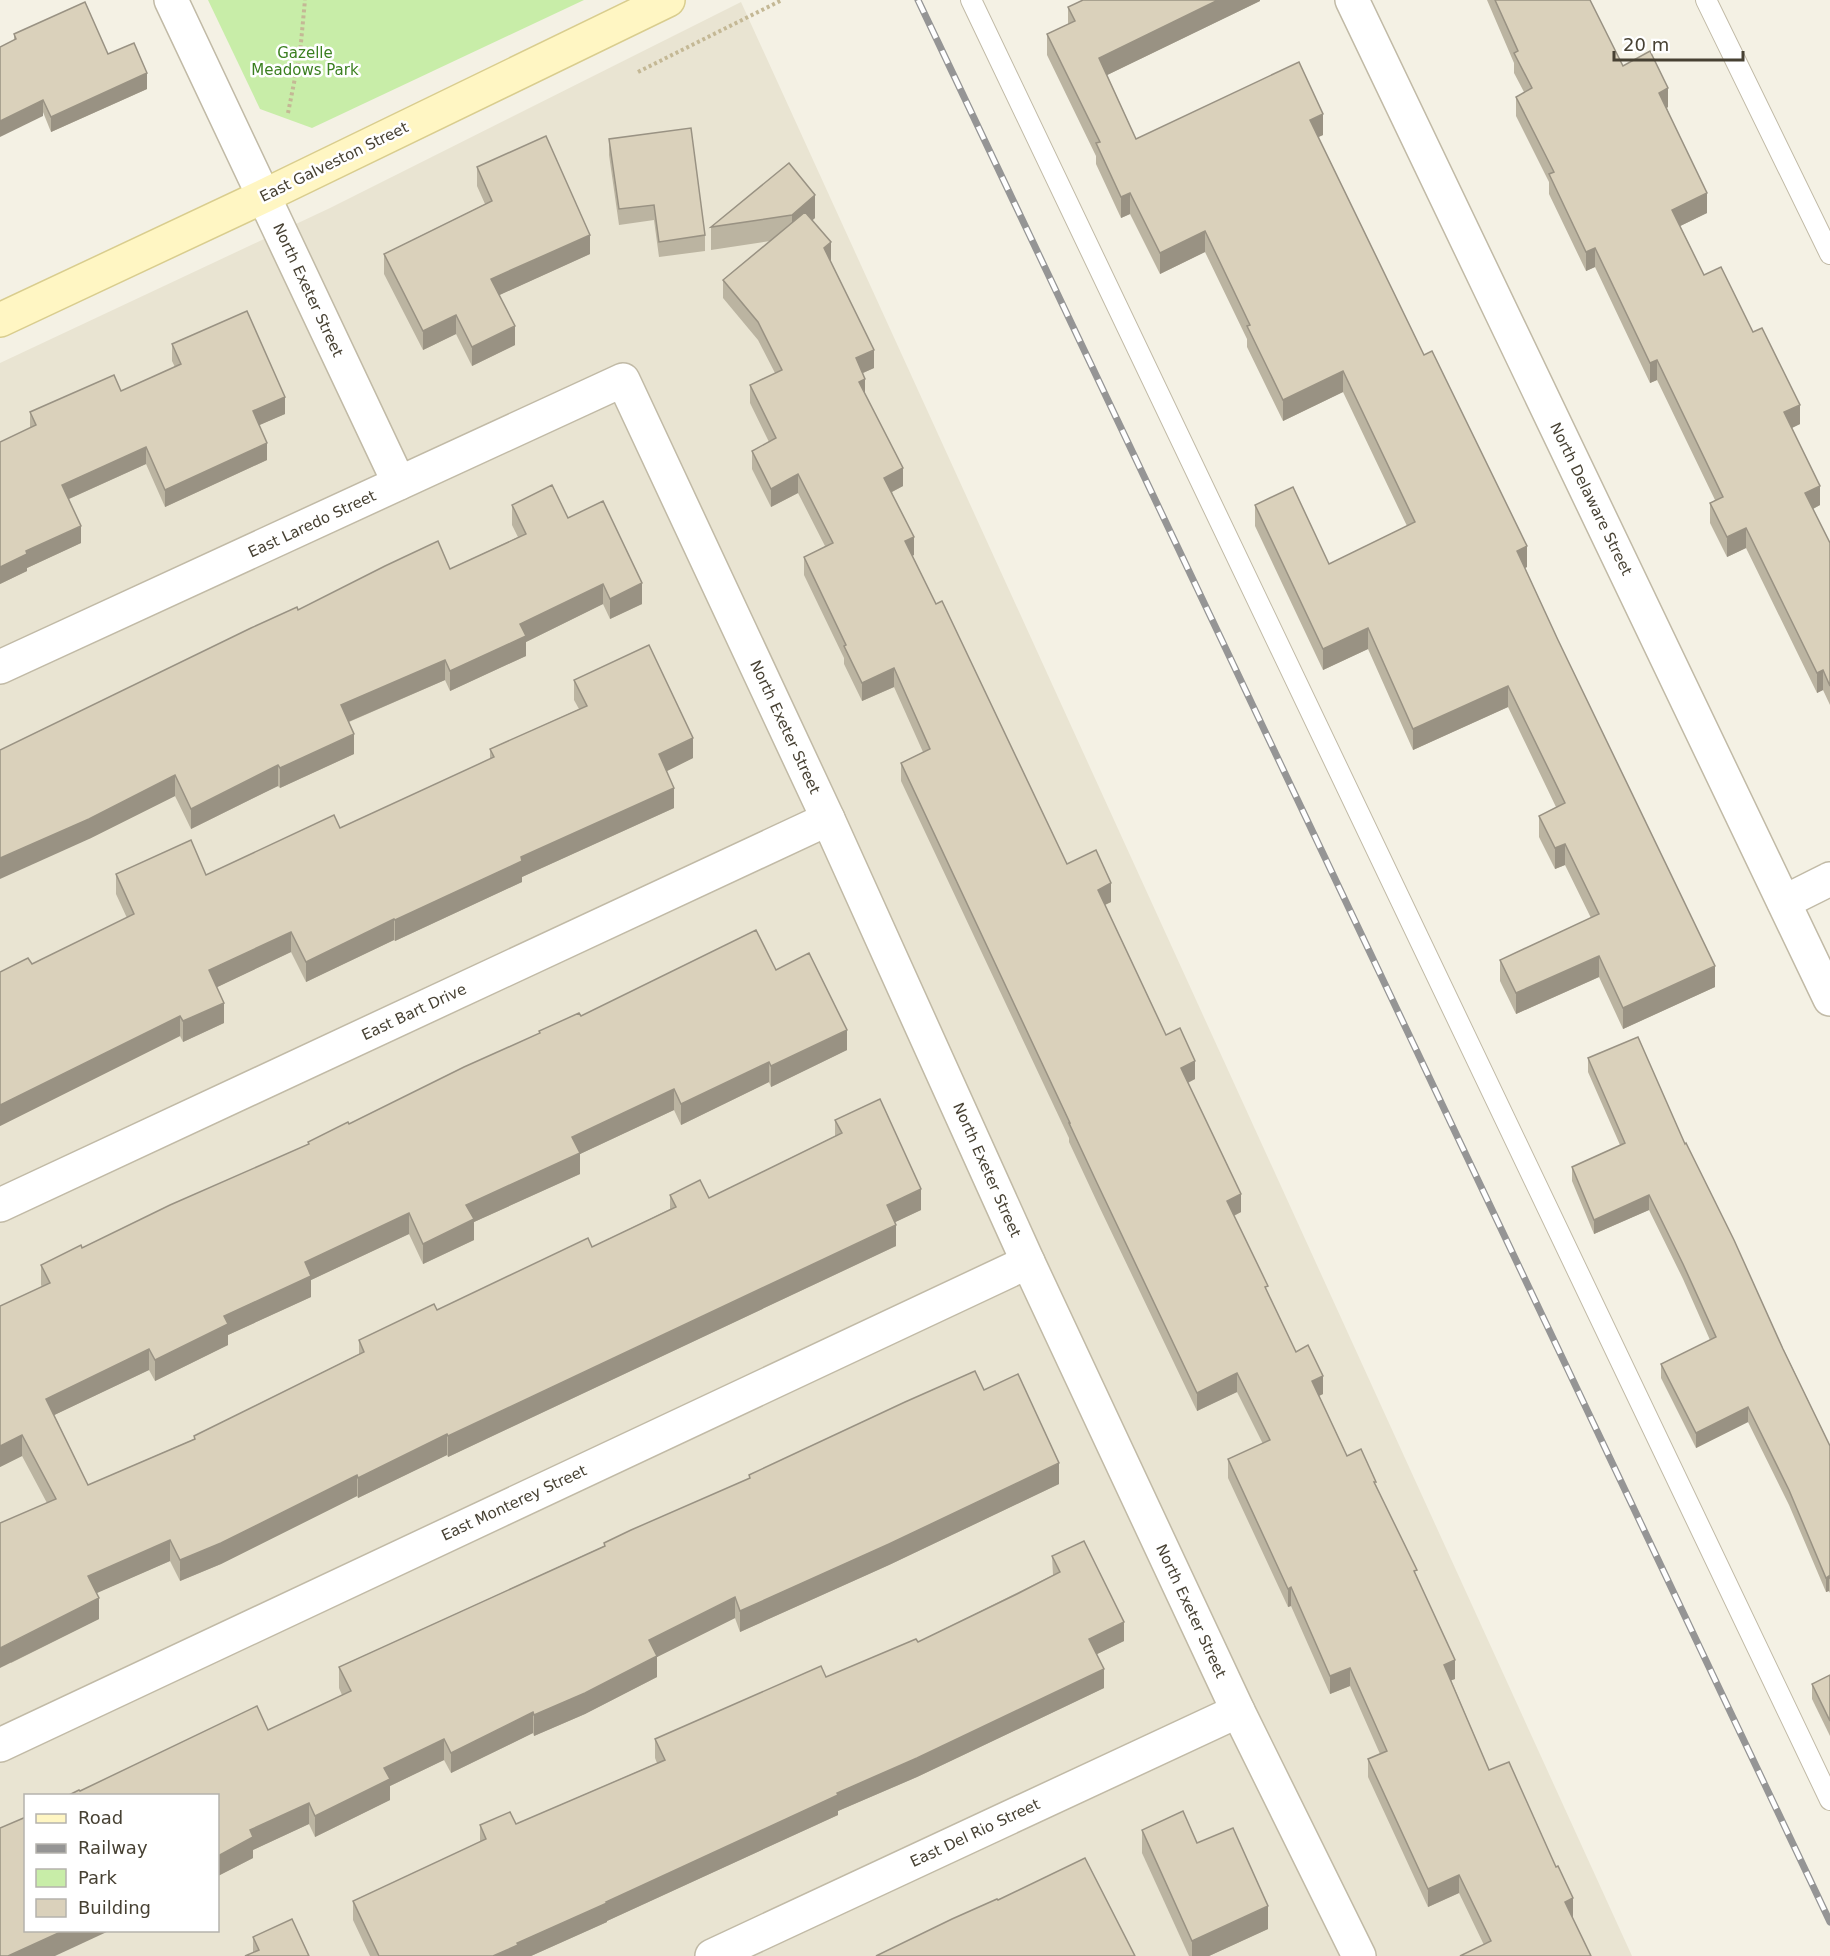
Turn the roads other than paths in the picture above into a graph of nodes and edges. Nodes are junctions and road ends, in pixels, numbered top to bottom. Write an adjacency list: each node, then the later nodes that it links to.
1 (171, 0): 6 (street, North Exeter Street)
2 (668, 0): 6 (street, East Galveston Street)
3 (971, 0): 20 (lane)
4 (1352, 0): 14 (street, North Delaware Street)
5 (1706, 0): 7 (lane)
6 (264, 196): 8 (street, East Galveston Street); 10 (street, North Exeter Street)
7 (1830, 254)
8 (0, 320)
9 (623, 380): 10 (street, East Laredo Street); 12 (street, North Exeter Street)
10 (399, 483): 11 (street, East Laredo Street)
11 (0, 668)
12 (828, 819): 16 (street, East Bart Drive); 17 (street, North Exeter Street)
13 (1830, 879): 14 (street)
14 (1784, 902): 15 (street, North Delaware Street)
15 (1830, 999)
16 (0, 1205)
17 (1029, 1262): 18 (street, North Exeter Street); 19 (street, East Monterey Street)
18 (1238, 1711): 21 (street, East Del Rio Street); 22 (street, North Exeter Street)
19 (0, 1745)
20 (1830, 1800)
21 (712, 1956)
22 (1359, 1956)

